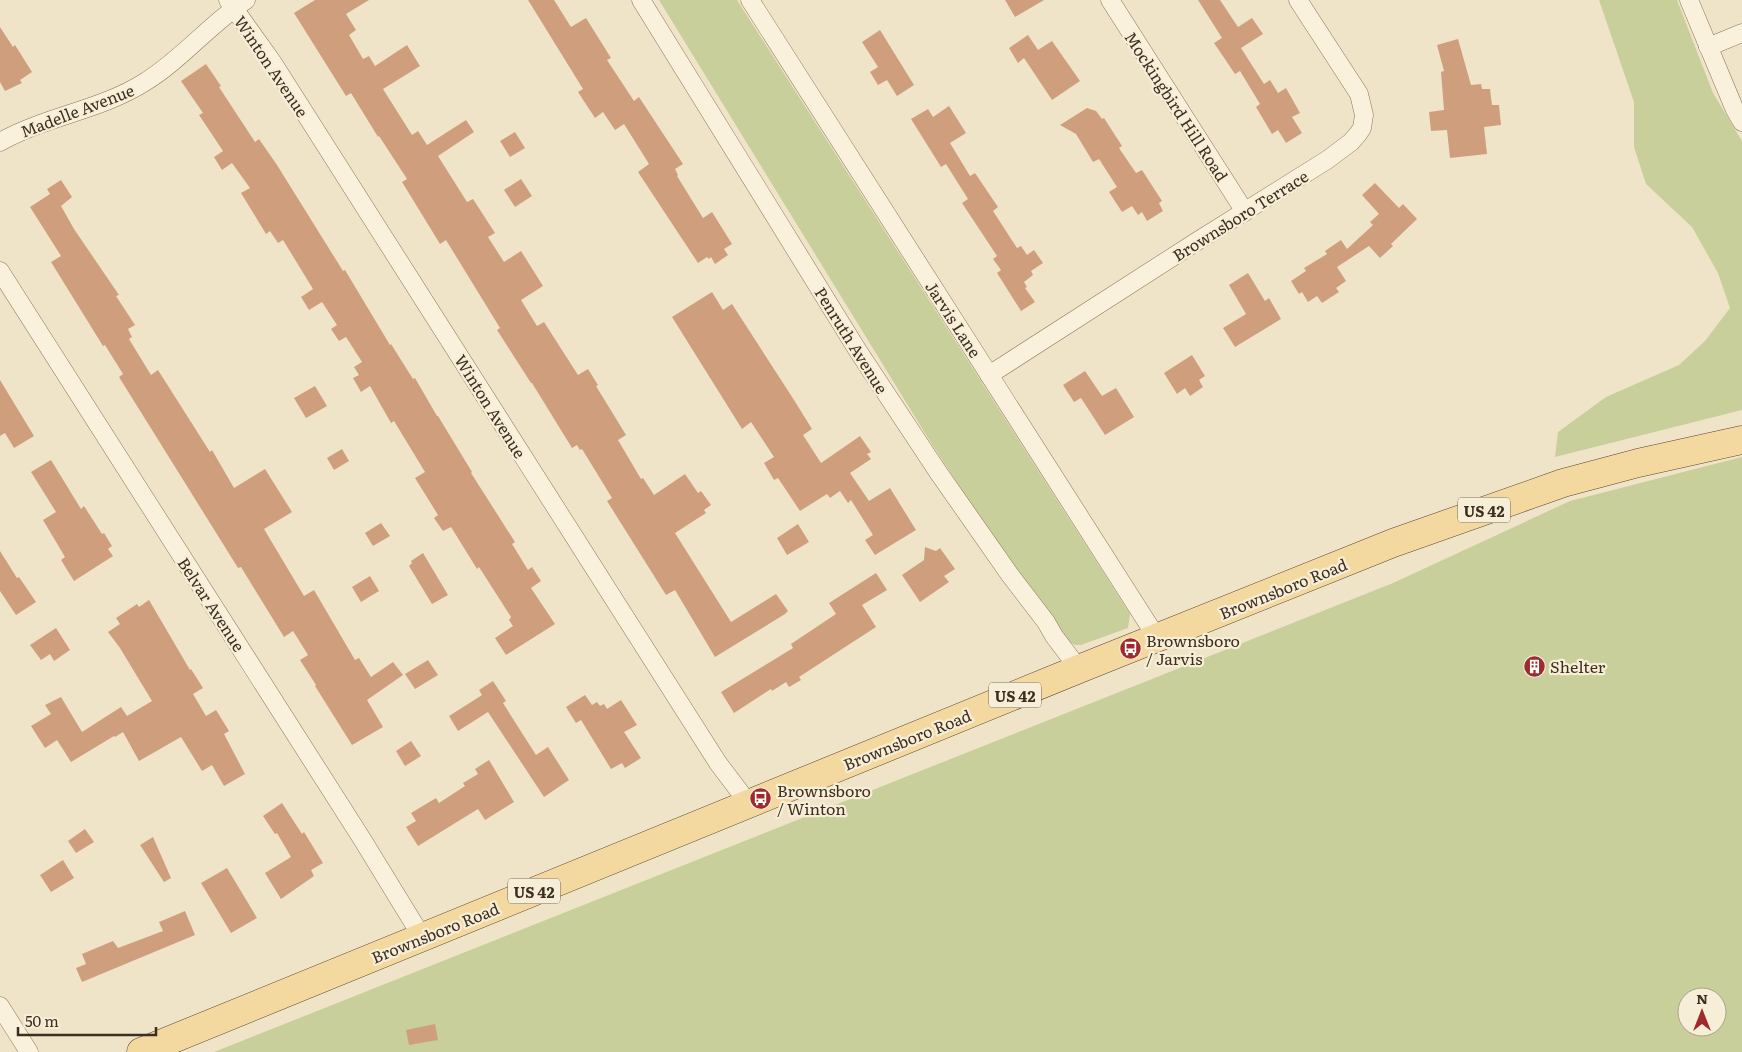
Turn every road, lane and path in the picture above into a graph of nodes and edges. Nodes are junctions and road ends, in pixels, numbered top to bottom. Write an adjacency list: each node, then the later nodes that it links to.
1 (641, 0): 16 (street, Penruth Avenue)
2 (750, 0): 13 (street, Jarvis Lane)
3 (1110, 0): 11 (street, Mockingbird Hill Road)
4 (1298, 0): 11 (street, Brownsboro Terrace)
5 (1689, 0): 8 (street)
6 (236, 3): 10 (street, Madelle Avenue); 17 (street, Winton Avenue)
7 (1742, 32): 8 (street)
8 (1708, 47): 9 (street)
9 (1742, 122)
10 (0, 142)
11 (1245, 212): 13 (street, Brownsboro Terrace)
12 (0, 271): 18 (street, Belvar Avenue)
13 (989, 375): 15 (street, Jarvis Lane)
14 (1742, 440): 15 (main road, Brownsboro Road / US 42)
15 (1157, 638): 16 (main road, Brownsboro Road / US 42)
16 (1079, 669): 17 (main road, Brownsboro Road / US 42)
17 (749, 804): 18 (main road, Brownsboro Road / US 42)
18 (422, 937): 21 (main road, Brownsboro Road / US 42)
19 (0, 1006): 20 (street)
20 (29, 1052)
21 (141, 1052)

